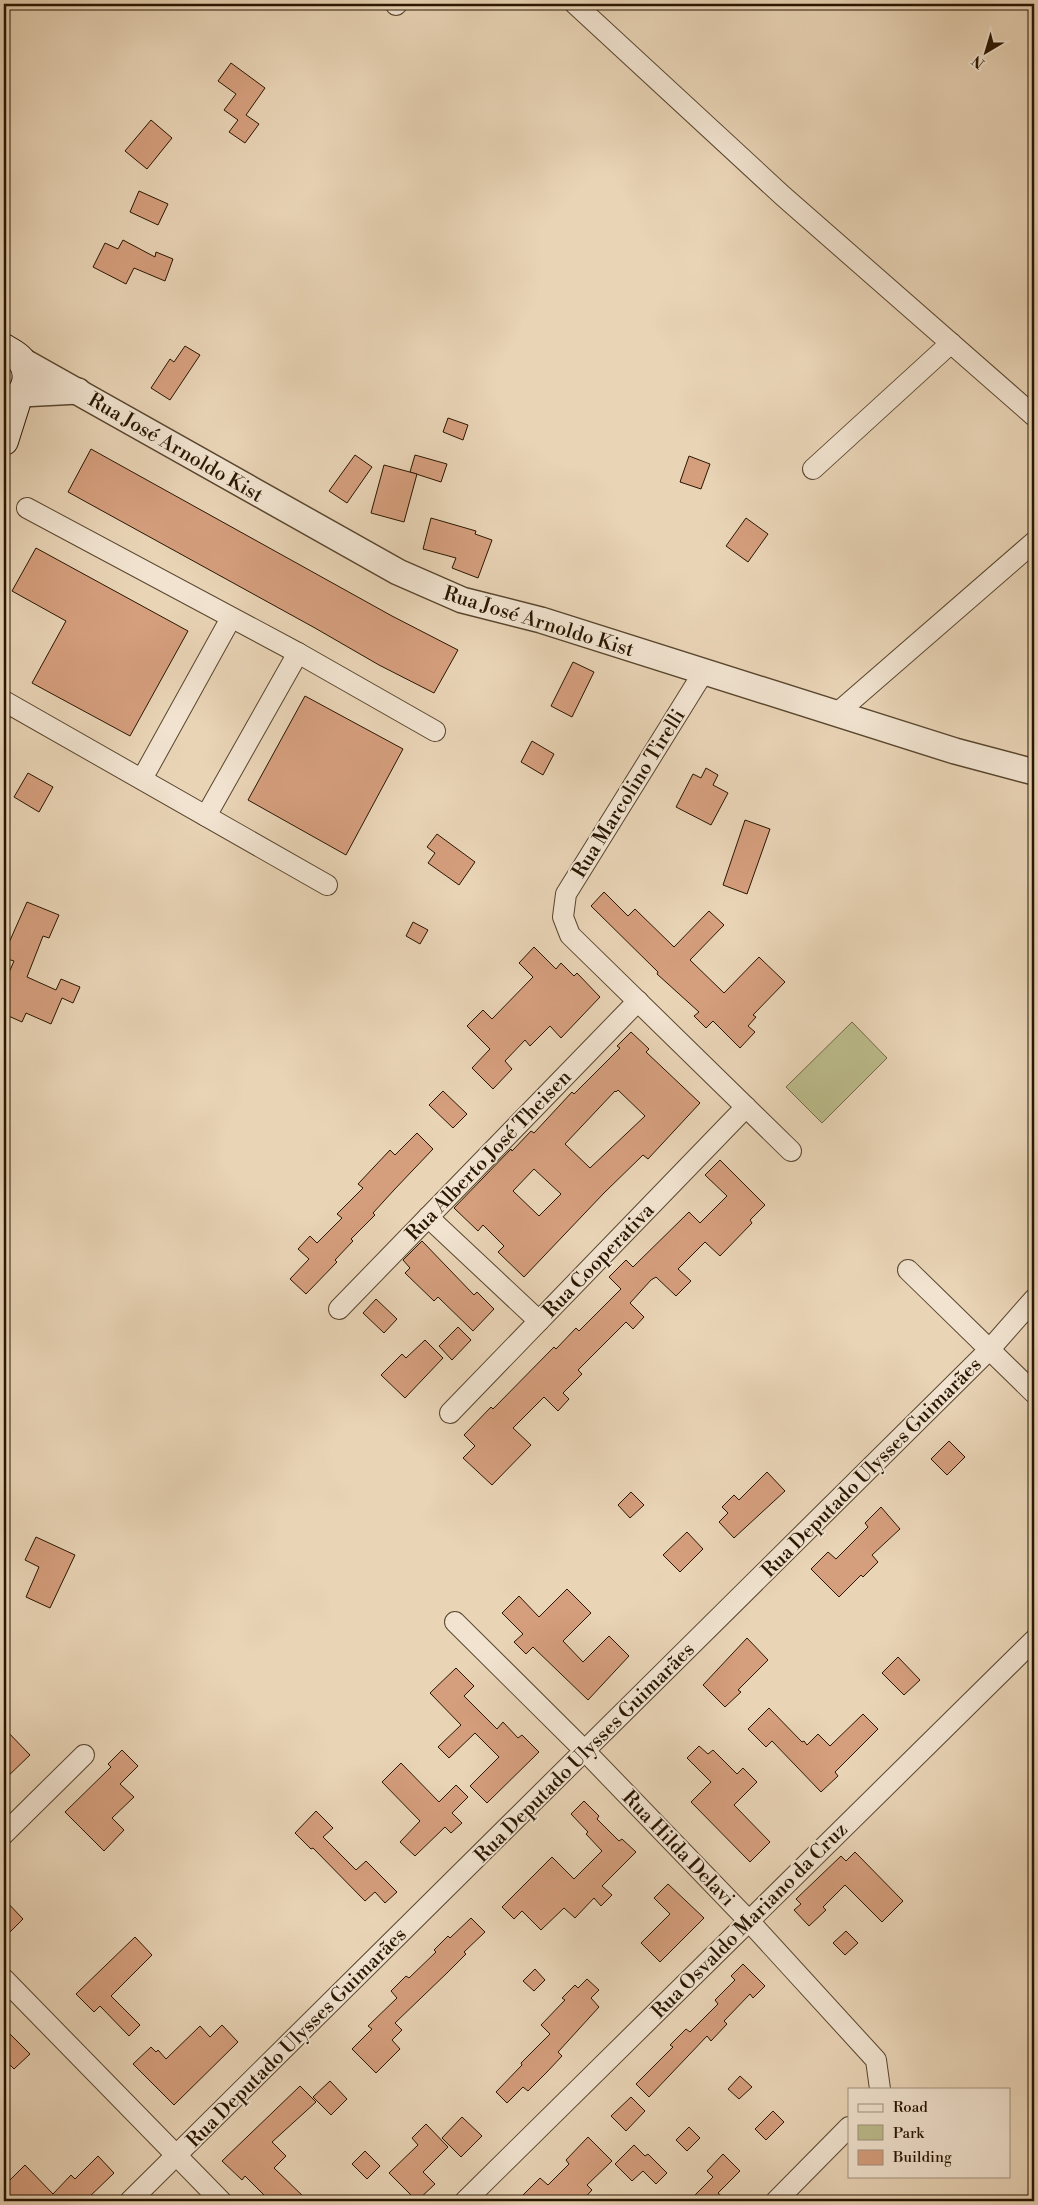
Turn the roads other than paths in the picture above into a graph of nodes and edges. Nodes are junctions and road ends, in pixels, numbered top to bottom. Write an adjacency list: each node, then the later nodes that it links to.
1 (575, 4): 2 (street)
2 (951, 343): 6 (street); 8 (street)
3 (9, 352): 4 (street, Rua José Arnoldo Kist); 5 (main road, Rua José Arnoldo Kist)
4 (78, 391): 5 (street, Rua José Arnoldo Kist); 13 (street, Rua José Arnoldo Kist)
5 (14, 399): 7 (main road)
6 (1034, 416)
7 (4, 441)
8 (813, 469)
9 (27, 508): 11 (street)
10 (1034, 542): 15 (street)
11 (231, 618): 12 (street); 18 (street)
12 (298, 653): 16 (street); 19 (street)
13 (703, 673): 15 (street, Rua José Arnoldo Kist); 21 (street, Rua Marcolino Tirelli)
14 (4, 701): 18 (street)
15 (836, 714): 17 (street, Rua José Arnoldo Kist)
16 (435, 731)
17 (1034, 772)
18 (142, 779): 19 (street)
19 (206, 816): 20 (street)
20 (327, 885)
21 (638, 1001): 22 (street); 24 (street, Rua Alberto José Theisen)
22 (746, 1107): 23 (street); 28 (street, Rua Cooperativa)
23 (791, 1151)
24 (428, 1217): 27 (street, Rua Alberto José Theisen); 28 (street)
25 (908, 1270): 29 (street)
26 (1034, 1299): 29 (street, Rua Deputado Ulysses Guimarães)
27 (339, 1309)
28 (539, 1321): 31 (street, Rua Cooperativa)
29 (990, 1349): 30 (street); 34 (street, Rua Deputado Ulysses Guimarães)
30 (1034, 1393)
31 (450, 1413)
32 (455, 1622): 34 (street, Rua Hilda Delavi)
33 (1034, 1640): 37 (street, Rua Osvaldo Mariano da Cruz)
34 (585, 1751): 37 (street, Rua Hilda Delavi); 41 (street, Rua Deputado Ulysses Guimarães)
35 (84, 1755): 36 (street)
36 (4, 1834)
37 (748, 1920): 39 (street, Rua Hilda Delavi); 44 (street, Rua Osvaldo Mariano da Cruz)
38 (4, 1979): 41 (street)
39 (880, 2088)
40 (848, 2128): 45 (street)
41 (176, 2156): 42 (street, Rua Deputado Ulysses Guimarães); 43 (street)
42 (130, 2201)
43 (221, 2201)
44 (465, 2201)
45 (776, 2201)

